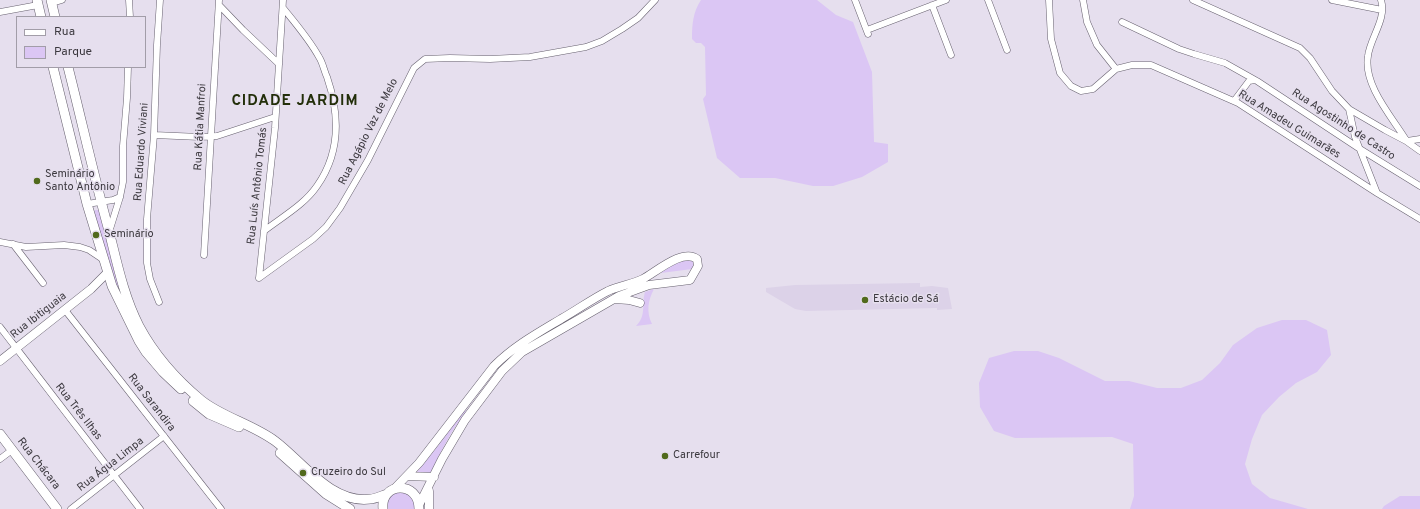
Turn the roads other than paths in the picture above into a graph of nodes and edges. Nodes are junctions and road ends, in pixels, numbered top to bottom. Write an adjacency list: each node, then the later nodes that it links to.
1 (62, 0): 14 (street)
2 (129, 0): 23 (street)
3 (160, 0): 38 (street, Rua Eduardo Viviani)
4 (283, 0): 18 (street, Rua Luís Antônio Tomás)
5 (655, 0): 57 (street, Rua Agápio Vaz de Melo)
6 (855, 0): 17 (street)
7 (946, 0): 17 (street)
8 (988, 0): 25 (street)
9 (1049, 0): 31 (street, Rua Amadeu Guimarães)
10 (1083, 0): 31 (street)
11 (1193, 0): 36 (street)
12 (1332, 0): 19 (street)
13 (1381, 0): 19 (street)
14 (52, 1): 22 (main road)
15 (219, 2): 27 (street); 39 (street, Rua Kátia Manfroi)
16 (37, 3): 20 (street); 21 (main road)
17 (932, 5): 26 (street)
18 (283, 8): 27 (street, Rua Luís Antônio Tomás); 50 (street)
19 (1382, 10): 41 (street)
20 (0, 12)
21 (41, 16)
22 (55, 16)
23 (130, 16)
24 (1122, 22): 32 (street, Rua Agostinho de Castro)
25 (1007, 50)
26 (951, 55)
27 (279, 64): 37 (street, Rua Luís Antônio Tomás)
28 (53, 68): 34 (main road)
29 (68, 68): 33 (main road)
30 (128, 68): 46 (street)
31 (1116, 69): 35 (street, Rua Amadeu Guimarães)
32 (1255, 80): 35 (street); 42 (street, Rua Agostinho de Castro)
33 (74, 91): 34 (main road); 47 (main road)
34 (60, 96): 48 (main road)
35 (1234, 101): 45 (street, Rua Amadeu Guimarães)
36 (1349, 109): 41 (street); 42 (street)
37 (275, 117): 39 (street); 50 (street, Rua Luís Antônio Tomás)
38 (154, 135): 39 (street); 62 (street, Rua Eduardo Viviani)
39 (210, 136): 54 (street, Rua Kátia Manfroi)
40 (1420, 139): 41 (street)
41 (1406, 141): 43 (street)
42 (1360, 149): 44 (street, Rua Agostinho de Castro); 45 (street)
43 (1420, 151)
44 (1420, 186)
45 (1377, 193): 49 (street, Rua Amadeu Guimarães)
46 (120, 196): 47 (street); 51 (street)
47 (101, 201): 48 (street); 51 (main road)
48 (87, 204): 55 (main road)
49 (1420, 219)
50 (264, 231): 57 (street, Rua Luís Antônio Tomás)
51 (109, 232): 78 (main road)
52 (0, 242): 53 (street)
53 (13, 244): 55 (street); 58 (street)
54 (204, 255)
55 (104, 260): 56 (main road)
56 (107, 273): 60 (main road); 61 (street, Rua Ibitiguaia)
57 (259, 278)
58 (43, 283)
59 (642, 283): 59 (street); 64 (street); 75 (street)
60 (112, 286): 61 (street, Rua Ibitiguaia); 84 (main road)
61 (91, 289): 65 (street, Rua Ibitiguaia)
62 (159, 302)
63 (640, 303): 64 (street)
64 (605, 304): 74 (street)
65 (65, 310): 67 (street, Rua Ibitiguaia); 70 (street, Rua Sarandira)
66 (0, 327): 67 (street, Rua Três Ilhas)
67 (16, 348): 68 (street, Rua Ibitiguaia); 73 (street, Rua Três Ilhas)
68 (0, 360)
69 (0, 434): 71 (main road, Rua Chácara)
70 (164, 436): 73 (street, Rua Água Limpa); 83 (street, Rua Sarandira)
71 (12, 450): 72 (street); 80 (main road, Rua Chácara)
72 (0, 460)
73 (114, 475): 81 (street, Rua Água Limpa); 82 (street, Rua Três Ilhas)
74 (434, 477): 75 (street); 76 (street)
75 (401, 482): 77 (main road); 78 (main road); 79 (main road)
76 (430, 486): 79 (street); 86 (street)
77 (387, 494): 78 (main road); 85 (main road)
78 (351, 498)
79 (419, 507)
80 (57, 509)
81 (71, 509)
82 (140, 509)
83 (221, 509)
84 (350, 509)
85 (383, 509)
86 (429, 509)

